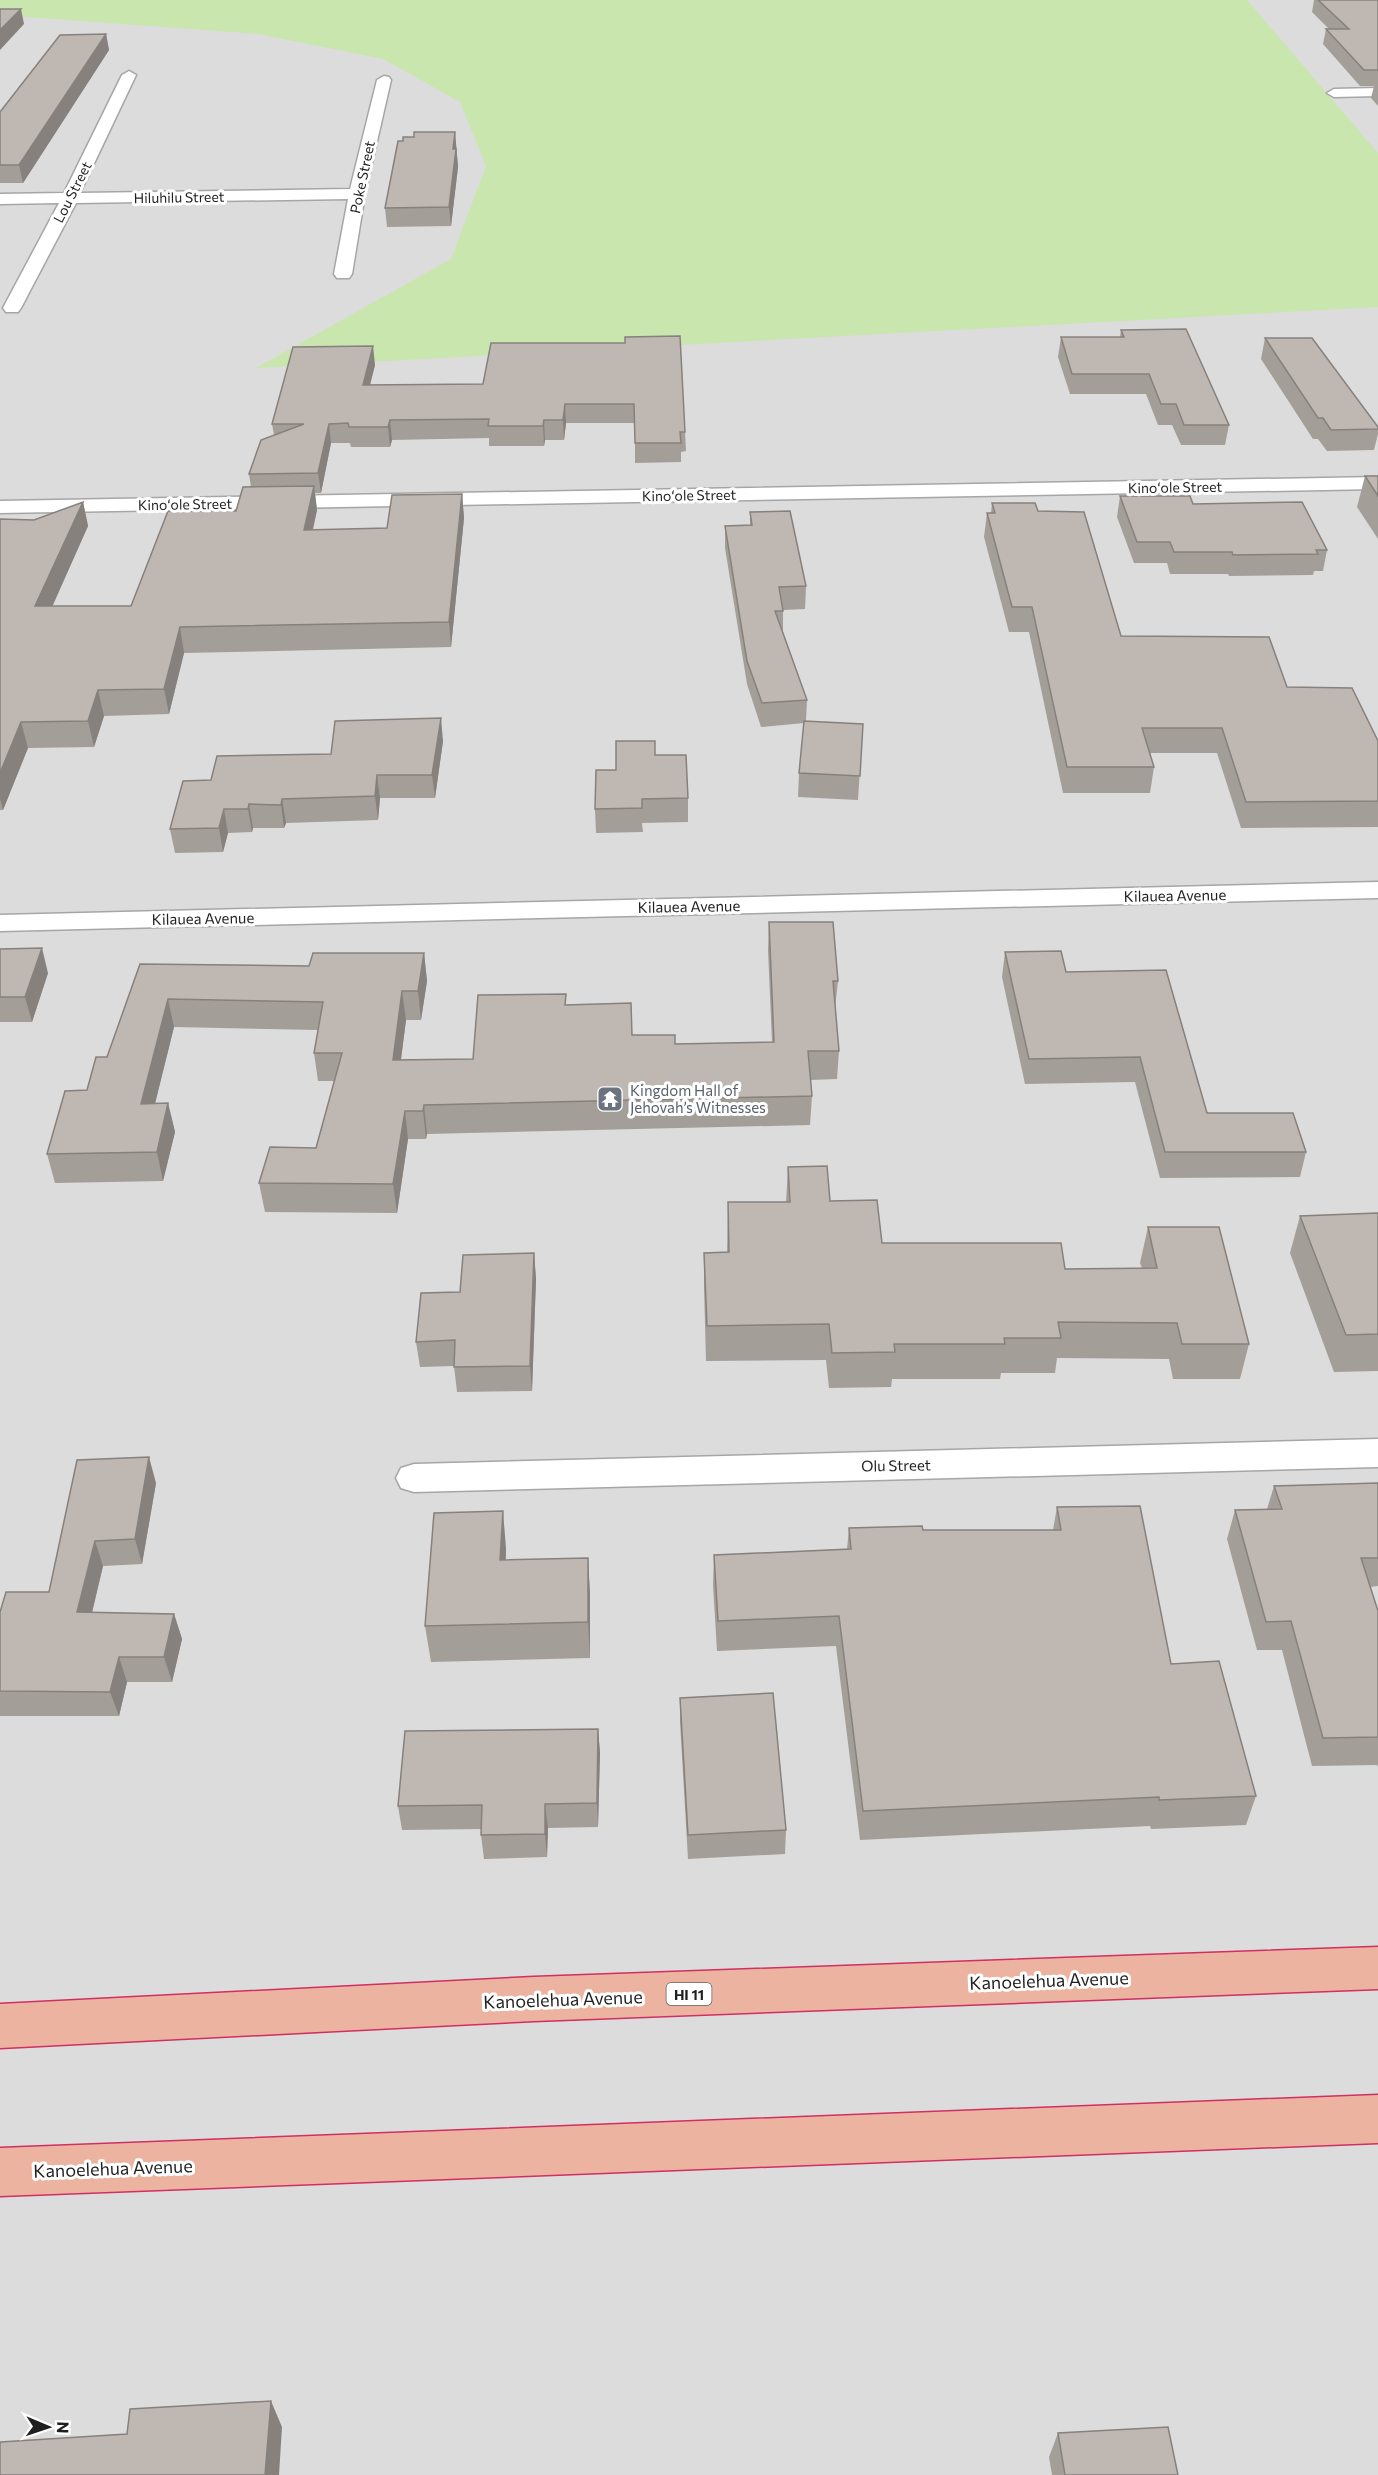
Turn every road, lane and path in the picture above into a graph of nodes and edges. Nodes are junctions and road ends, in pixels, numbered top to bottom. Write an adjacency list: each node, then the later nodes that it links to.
1 (129, 75): 6 (street, Lou Street)
2 (384, 80): 5 (street, Poke Street)
3 (1378, 92): 4 (street)
4 (1334, 93)
5 (357, 194): 6 (street, Hiluhilu Street); 8 (street, Poke Street)
6 (70, 198): 7 (street, Hiluhilu Street); 9 (street, Lou Street)
7 (0, 199)
8 (343, 274)
9 (12, 308)
10 (1378, 483): 11 (street, Kinoʻole Street)
11 (0, 507)
12 (1378, 890): 13 (street, Kilauea Avenue)
13 (0, 923)
14 (1378, 1453): 15 (street, Olu Street)
15 (414, 1478)
16 (1378, 1968): 17 (highway, Kanoelehua Avenue / HI 11)
17 (0, 2026)
18 (1378, 2119): 19 (highway, Kanoelehua Avenue)
19 (0, 2172)

